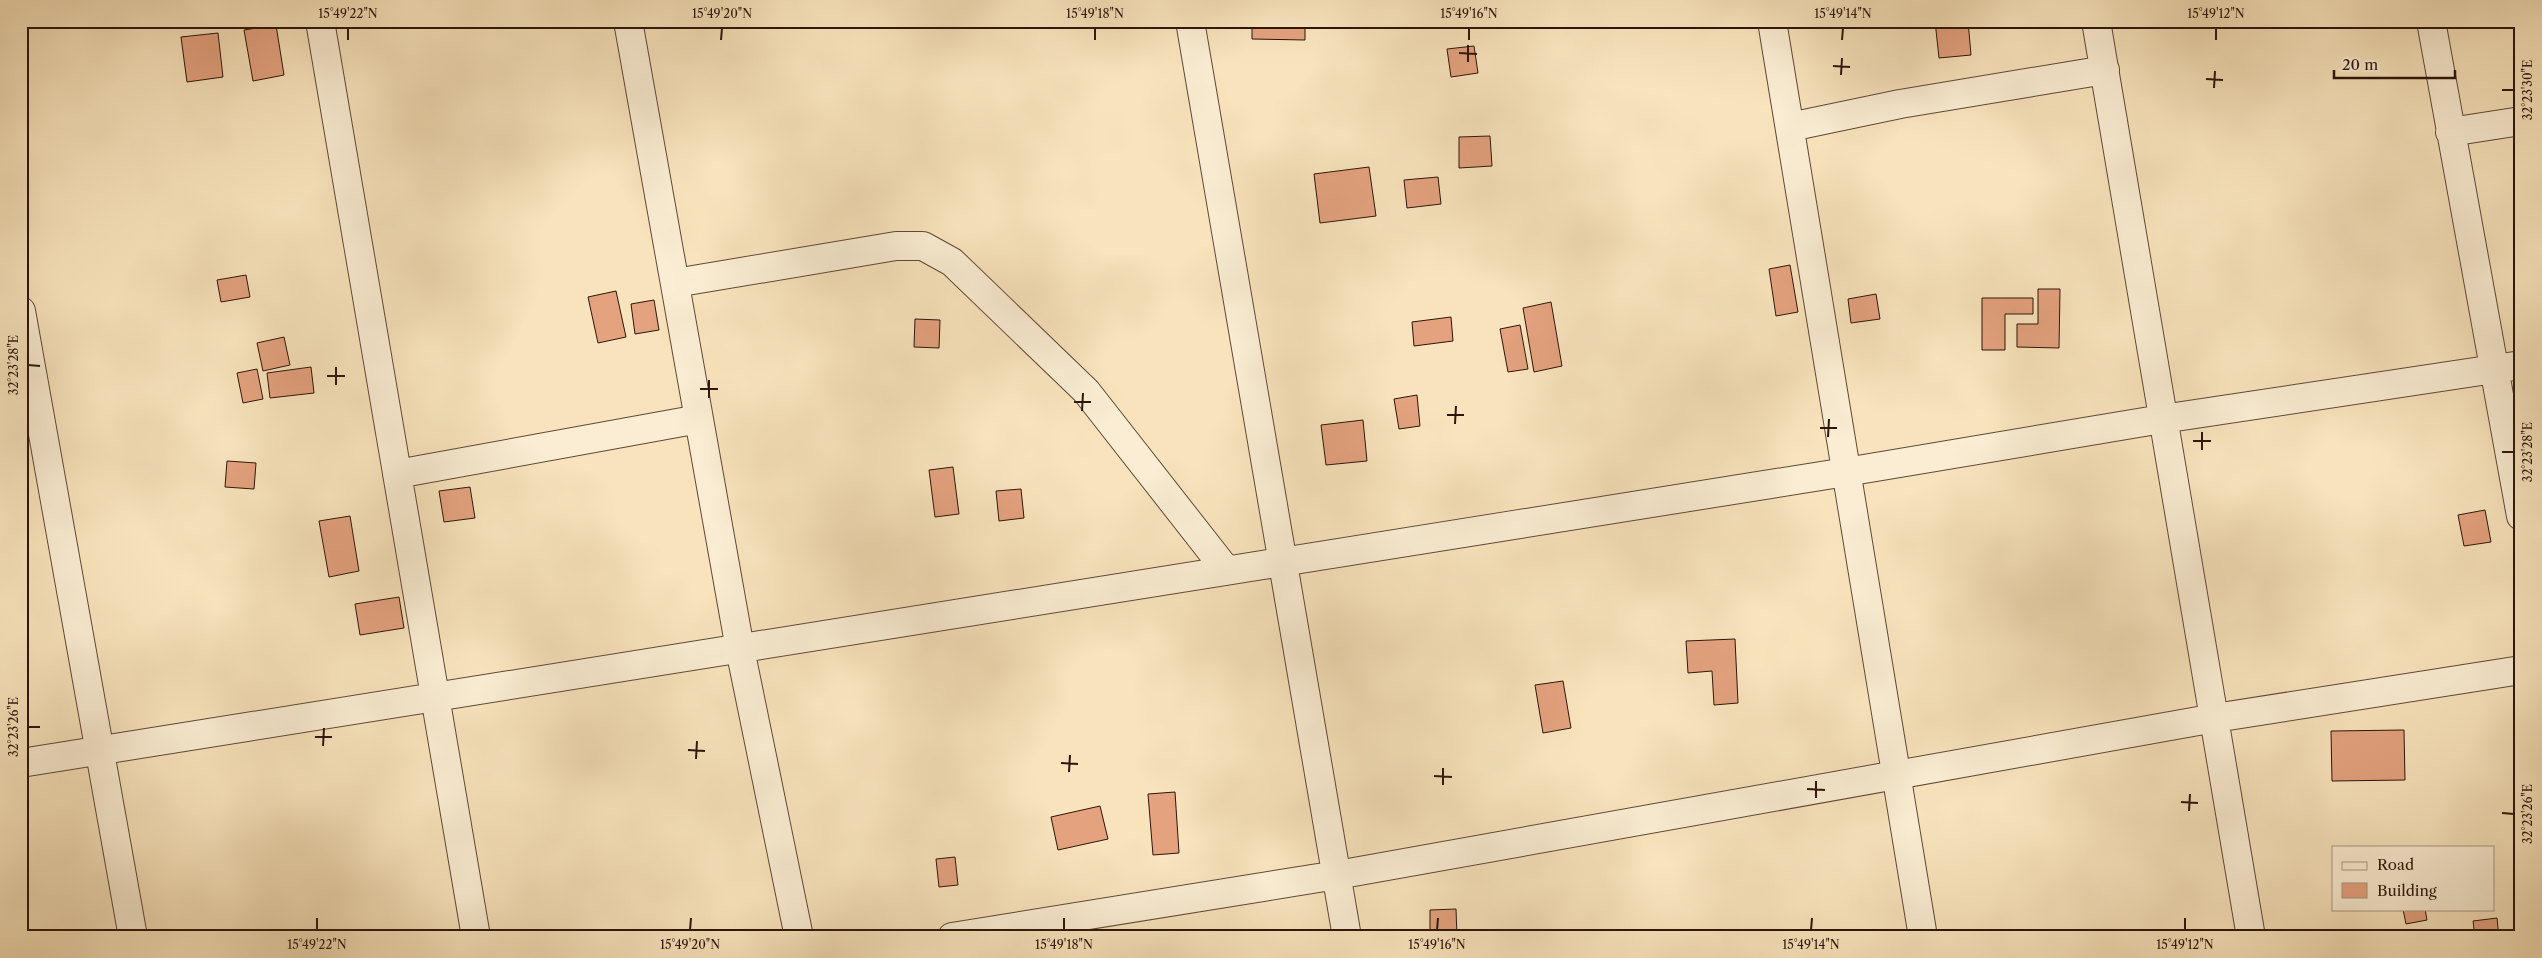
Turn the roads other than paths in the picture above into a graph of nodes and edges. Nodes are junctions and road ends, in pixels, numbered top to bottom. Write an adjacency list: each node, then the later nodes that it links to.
1 (320, 21): 18 (street)
2 (628, 21): 11 (street)
3 (1190, 21): 20 (street)
4 (1772, 21): 9 (street)
5 (2096, 21): 7 (street)
6 (2431, 21): 10 (street)
7 (2104, 70): 9 (street); 16 (street)
8 (2521, 121): 10 (street)
9 (1790, 126): 17 (street)
10 (2450, 132): 14 (street)
11 (675, 283): 15 (street); 21 (street)
12 (21, 311): 26 (street)
13 (2521, 365): 14 (street)
14 (2493, 369): 16 (street); 19 (street)
15 (699, 419): 18 (street); 22 (street)
16 (2162, 419): 17 (street); 25 (street)
17 (1846, 472): 20 (street); 28 (street)
18 (397, 474): 24 (street)
19 (2521, 516)
20 (1282, 563): 21 (street); 29 (street)
21 (1228, 571): 22 (street)
22 (740, 649): 24 (street); 32 (street)
23 (2521, 670): 25 (street)
24 (434, 698): 26 (street); 31 (street)
25 (2215, 718): 28 (street); 36 (street)
26 (101, 751): 27 (street); 30 (street)
27 (21, 763)
28 (1896, 773): 29 (street); 35 (street)
29 (1337, 874): 33 (street); 34 (street)
30 (133, 937)
31 (476, 937)
32 (799, 937)
33 (952, 937)
34 (1347, 937)
35 (1924, 937)
36 (2251, 937)

